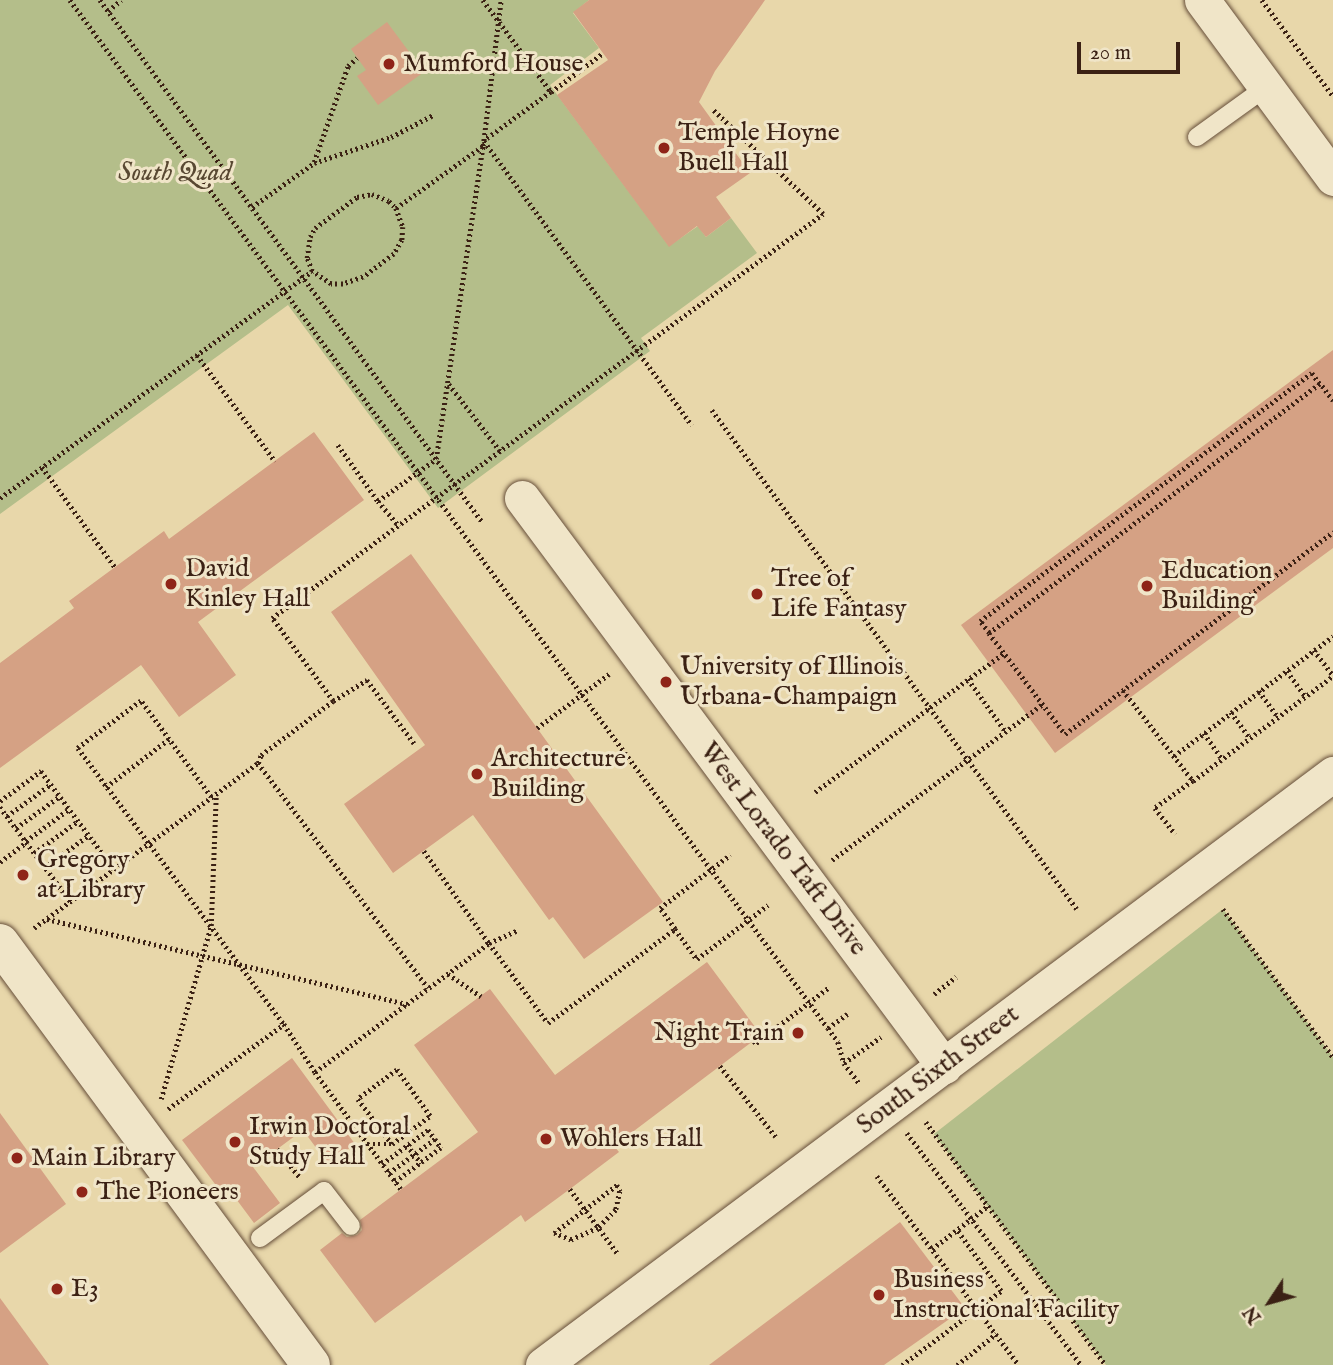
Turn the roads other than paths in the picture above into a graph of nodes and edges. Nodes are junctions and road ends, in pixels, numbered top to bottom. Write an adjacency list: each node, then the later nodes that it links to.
1 (1202, 0): 2 (street)
2 (1265, 88): 3 (lane); 4 (street)
3 (1197, 137)
4 (1333, 178)
5 (522, 498): 8 (street, West Lorado Taft Drive)
6 (1333, 774): 8 (street, South Sixth Street)
7 (16, 937): 11 (street)
8 (944, 1066): 12 (street, South Sixth Street)
9 (351, 1226): 10 (lane)
10 (260, 1238)
11 (311, 1365)
12 (543, 1365)

